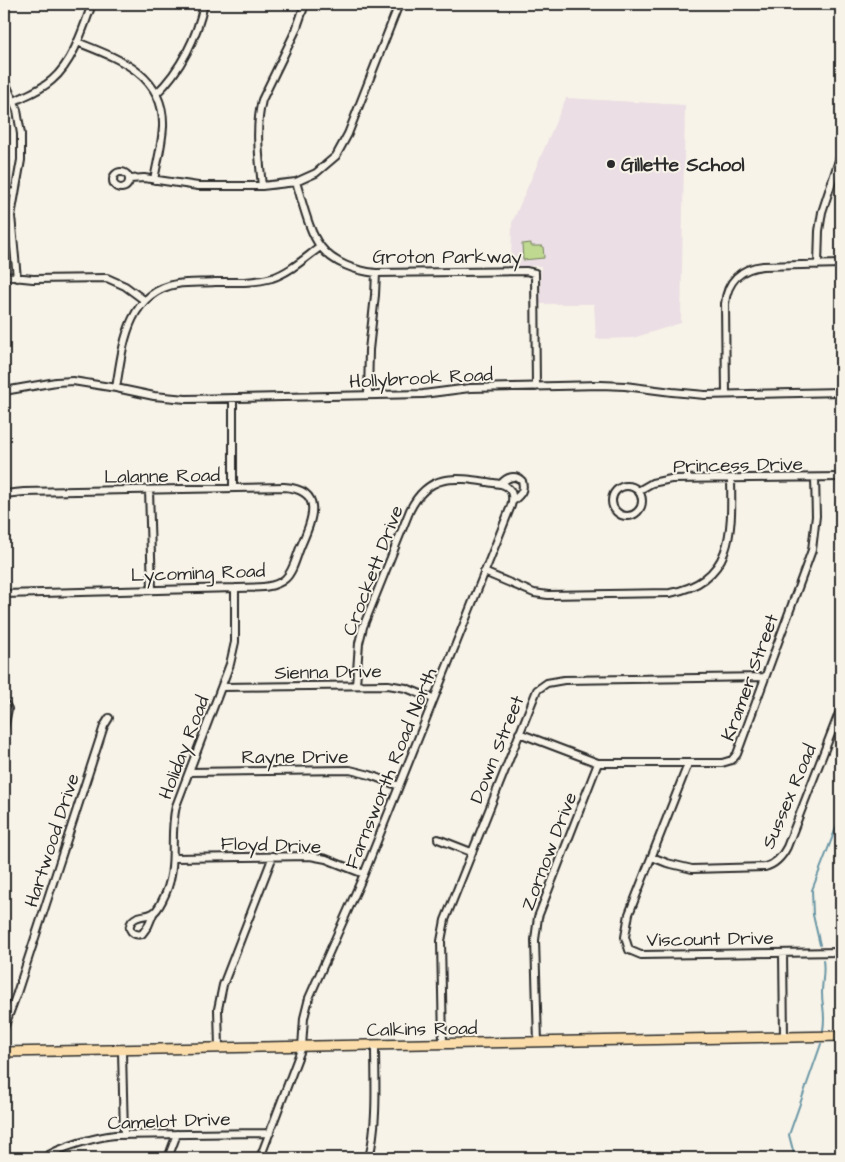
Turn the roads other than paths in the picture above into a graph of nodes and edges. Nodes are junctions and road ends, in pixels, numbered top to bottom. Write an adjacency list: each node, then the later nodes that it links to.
1 (92, 4): 5 (street)
2 (204, 4): 7 (street)
3 (306, 4): 14 (street)
4 (399, 4): 13 (street)
5 (77, 42): 7 (street); 8 (street)
6 (4, 79): 8 (street)
7 (156, 94): 12 (street)
8 (14, 101): 16 (street)
9 (841, 154): 10 (street)
10 (839, 165): 19 (street)
11 (130, 178): 12 (street)
12 (154, 180): 14 (street)
13 (296, 182): 14 (street); 17 (street, Groton Parkway)
14 (262, 186)
15 (4, 191): 16 (street)
16 (13, 193): 22 (street)
17 (320, 247): 20 (street, Groton Parkway); 23 (street)
18 (841, 264): 19 (street)
19 (818, 265): 28 (street)
20 (376, 274): 24 (street, Groton Parkway); 29 (street)
21 (4, 276): 22 (street)
22 (17, 278): 23 (street)
23 (144, 300): 25 (street)
24 (536, 387): 28 (street, Hollybrook Road); 29 (street, Hollybrook Road)
25 (116, 388): 26 (street, Hollybrook Road); 30 (street, Hollybrook Road)
26 (4, 391)
27 (841, 392): 28 (street, Hollybrook Road)
28 (726, 394)
29 (368, 395): 30 (street, Hollybrook Road)
30 (233, 400): 35 (street, Lalanne Road)
31 (841, 477): 32 (street, Princess Drive)
32 (816, 478): 33 (street, Princess Drive); 44 (street, Kramer Street)
33 (731, 479): 37 (street, Princess Drive); 40 (street)
34 (501, 484): 39 (street); 39 (street, Crockett Drive); 45 (street, Crockett Drive)
35 (233, 488): 36 (street, Lalanne Road); 41 (street, Lycoming Road)
36 (149, 490): 38 (street, Lalanne Road); 42 (street)
37 (638, 492): 37 (street, Princess Drive)
38 (4, 494)
39 (513, 500): 40 (street, Farnsworth Road North)
40 (484, 572): 47 (street, Farnsworth Road North)
41 (236, 588): 42 (street, Lycoming Road); 46 (street, Holiday Road)
42 (152, 589): 43 (street, Lycoming Road)
43 (4, 594)
44 (766, 677): 52 (street, Down Street); 54 (street, Kramer Street)
45 (356, 685): 46 (street, Sienna Drive); 47 (street, Sienna Drive)
46 (222, 687): 55 (street, Holiday Road)
47 (433, 699): 56 (street, Farnsworth Road North)
48 (4, 702): 51 (street)
49 (841, 708): 60 (street, Sussex Road)
50 (108, 718): 66 (street, Hartwood Drive)
51 (4, 729)
52 (519, 733): 53 (street, Kramer Street); 58 (street, Down Street)
53 (598, 764): 54 (street, Kramer Street); 69 (street, Zornow Drive)
54 (688, 764): 60 (street, Viscount Drive)
55 (189, 772): 56 (street, Rayne Drive); 61 (street, Holiday Road)
56 (399, 786): 62 (street, Farnsworth Road North)
57 (438, 839): 58 (street)
58 (471, 852): 70 (street, Down Street)
59 (273, 856): 61 (street, Floyd Drive); 62 (street, Floyd Drive); 73 (street)
60 (652, 857): 65 (street, Viscount Drive)
61 (174, 858): 63 (street, Holiday Road)
62 (364, 874): 72 (street, Farnsworth Road North)
63 (153, 914)
64 (841, 952): 65 (street, Viscount Drive)
65 (783, 953): 68 (street)
66 (4, 1028)
67 (841, 1036): 68 (main road, Calkins Road)
68 (784, 1037): 69 (main road, Calkins Road)
69 (538, 1042): 70 (main road, Calkins Road)
70 (443, 1044): 71 (main road, Calkins Road)
71 (375, 1045): 72 (main road, Calkins Road); 82 (street)
72 (302, 1047): 73 (main road, Calkins Road); 76 (street, Farnsworth Road North)
73 (219, 1048): 74 (main road, Calkins Road)
74 (122, 1051): 75 (main road, Calkins Road); 78 (street)
75 (4, 1052)
76 (270, 1133): 77 (street, Camelot Drive); 81 (street, Farnsworth Road North)
77 (177, 1134): 78 (street, Camelot Drive); 80 (street)
78 (124, 1135): 79 (street, Camelot Drive)
79 (44, 1158)
80 (168, 1158)
81 (260, 1158)
82 (369, 1158)

